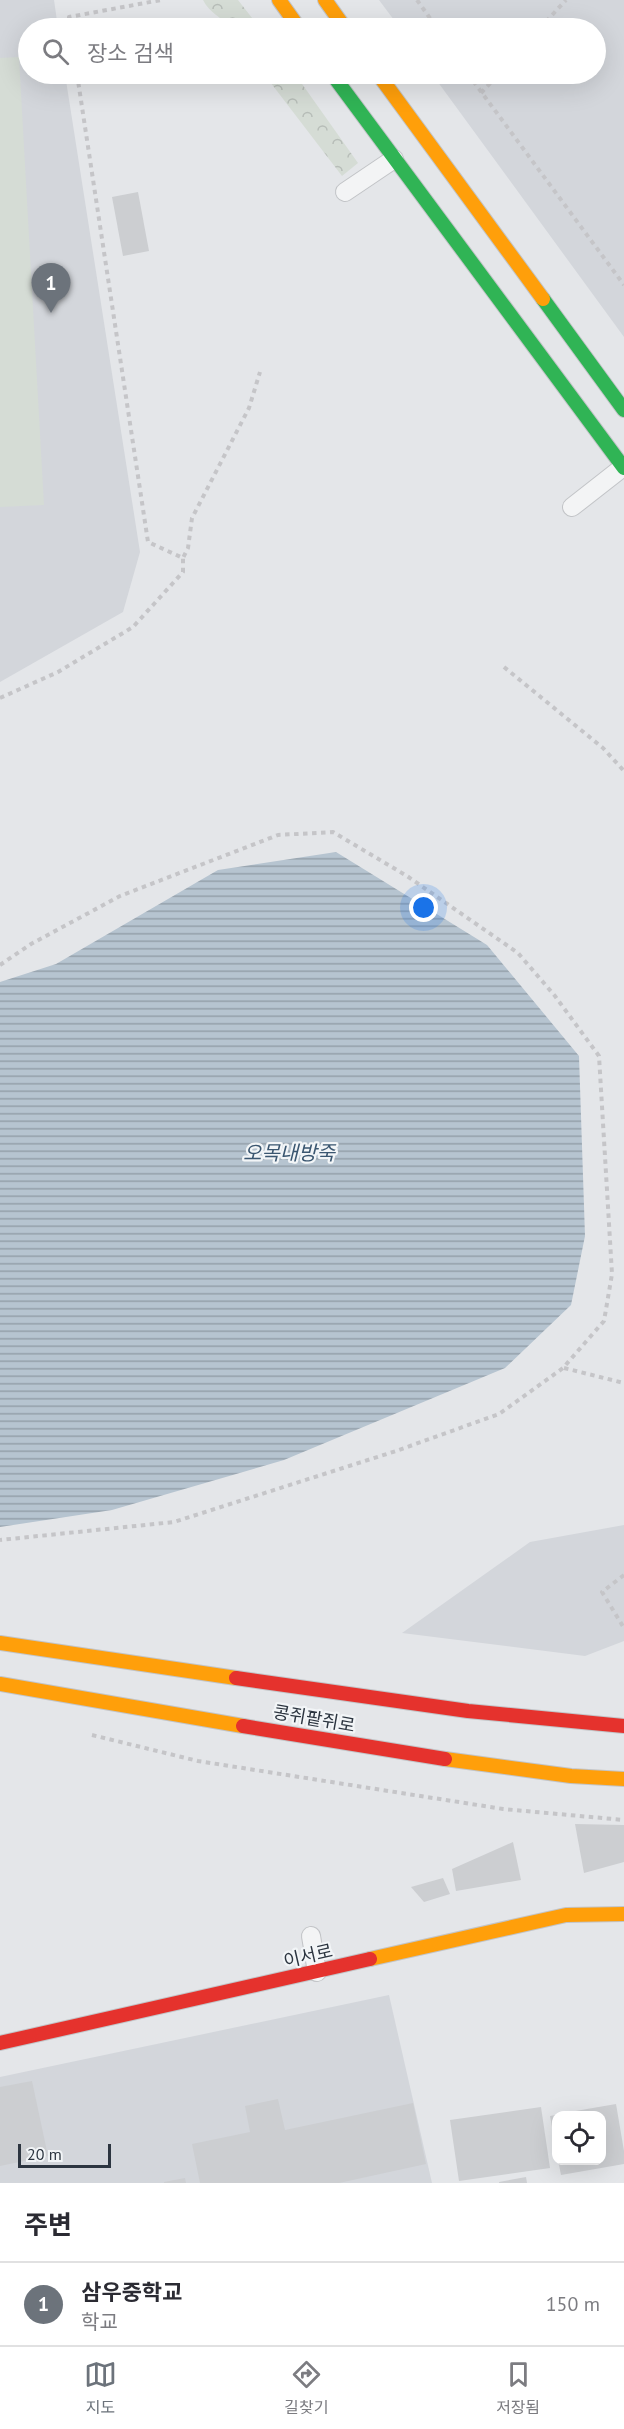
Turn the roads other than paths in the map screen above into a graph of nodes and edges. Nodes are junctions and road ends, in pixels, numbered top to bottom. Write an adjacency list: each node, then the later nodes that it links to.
1 (279, 0): 3 (street)
2 (325, 0): 4 (street)
3 (292, 18)
4 (338, 18)
5 (339, 84): 7 (street)
6 (385, 84): 9 (street)
7 (394, 159): 8 (lane); 10 (street)
8 (345, 192)
9 (624, 410)
10 (624, 468): 11 (lane)
11 (572, 507)
12 (0, 1643): 15 (street, 콩쥐팥쥐로)
13 (0, 1684): 17 (street, 콩쥐팥쥐로)
14 (613, 1712): 15 (street)
15 (567, 1722): 16 (street, 콩쥐팥쥐로)
16 (624, 1726)
17 (624, 1779)
18 (624, 1914): 20 (street, 이서로)
19 (310, 1936): 20 (lane)
20 (317, 1972): 21 (street, 이서로)
21 (0, 2043)

